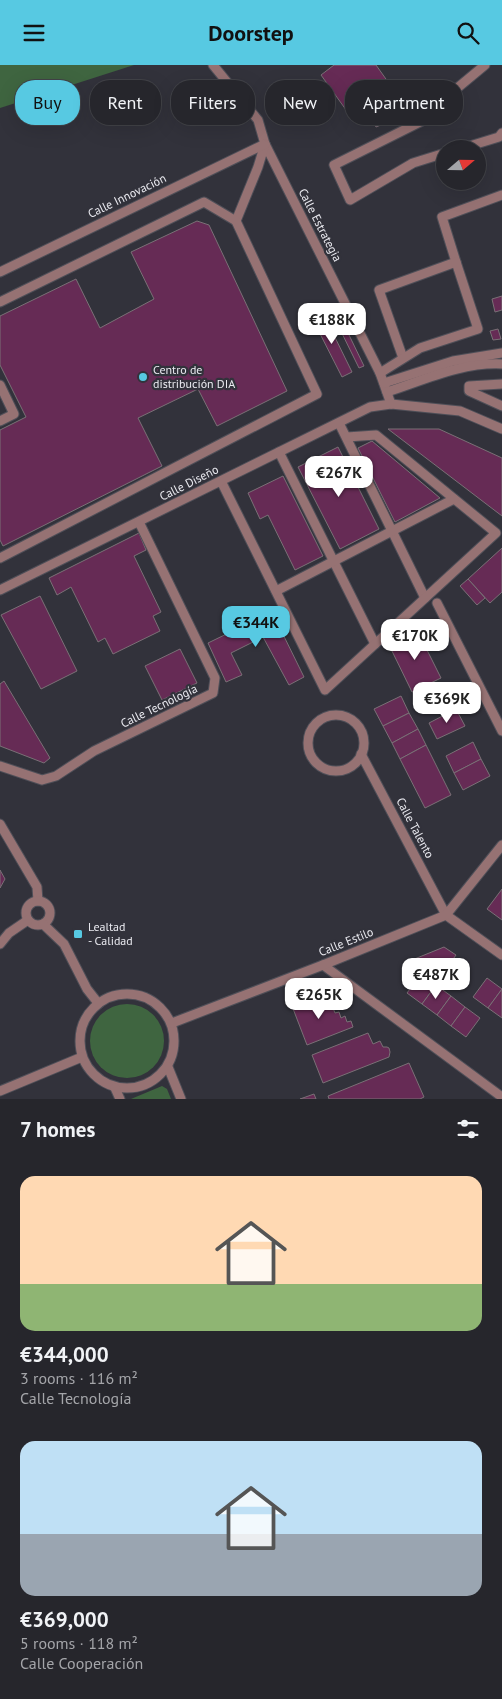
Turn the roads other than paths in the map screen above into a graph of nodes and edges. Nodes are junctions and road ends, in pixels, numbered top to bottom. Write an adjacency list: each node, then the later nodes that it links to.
1 (213, 65): 5 (street, Calle Estrategia)
2 (485, 65): 6 (street)
3 (502, 133): 4 (street)
4 (486, 141)
5 (265, 144): 8 (street); 10 (street, Calle Innovación); 15 (street, Calle Estrategia)
6 (436, 156)
7 (502, 195): 9 (street)
8 (236, 221): 11 (street); 31 (street)
9 (456, 262): 13 (street); 13 (street)
10 (0, 272)
11 (0, 302)
12 (502, 353): 16 (street)
13 (403, 359): 15 (street)
14 (502, 364): 19 (street)
15 (380, 373): 16 (street, Calle Estrategia)
16 (384, 383): 19 (street, Calle Estrategia)
17 (0, 385): 22 (street)
18 (502, 385): 21 (street)
19 (387, 392): 20 (street, Calle Estrategia)
20 (391, 404): 23 (street, Calle Diseño); 24 (street, Calle Diseño)
21 (502, 406)
22 (0, 421)
23 (339, 423): 25 (street); 26 (street, Calle Diseño)
24 (502, 429)
25 (346, 437): 28 (street); 30 (street)
26 (280, 452): 27 (street, Calle Diseño); 32 (street)
27 (221, 481): 29 (street, Calle Diseño); 34 (street)
28 (454, 499): 30 (street); 35 (street)
29 (139, 522): 33 (street, Calle Diseño); 40 (street, Calle Tecnología)
30 (392, 531): 32 (street); 35 (street)
31 (0, 558)
32 (334, 561): 34 (street); 37 (street)
33 (0, 590)
34 (276, 591): 37 (street)
35 (425, 598): 37 (street)
36 (436, 603): 38 (street)
37 (375, 644)
38 (502, 731)
39 (361, 754): 39 (street); 44 (street, Calle Talento)
40 (0, 766)
41 (0, 824): 43 (street)
42 (502, 845): 44 (street, Calle Estilo)
43 (38, 901): 45 (street); 46 (street)
44 (446, 915): 48 (street); 49 (street, Calle Estilo)
45 (28, 920): 46 (street); 47 (street)
46 (43, 925): 50 (street)
47 (0, 944)
48 (502, 955)
49 (323, 965): 51 (street, Calle Estilo); 56 (street)
50 (98, 1003): 51 (street); 52 (street)
51 (172, 1023): 53 (street)
52 (82, 1057): 54 (street); 55 (street)
53 (168, 1067): 54 (street); 58 (street)
54 (115, 1088): 57 (street)
55 (0, 1091)
56 (502, 1097)
57 (120, 1099)
58 (181, 1099)

